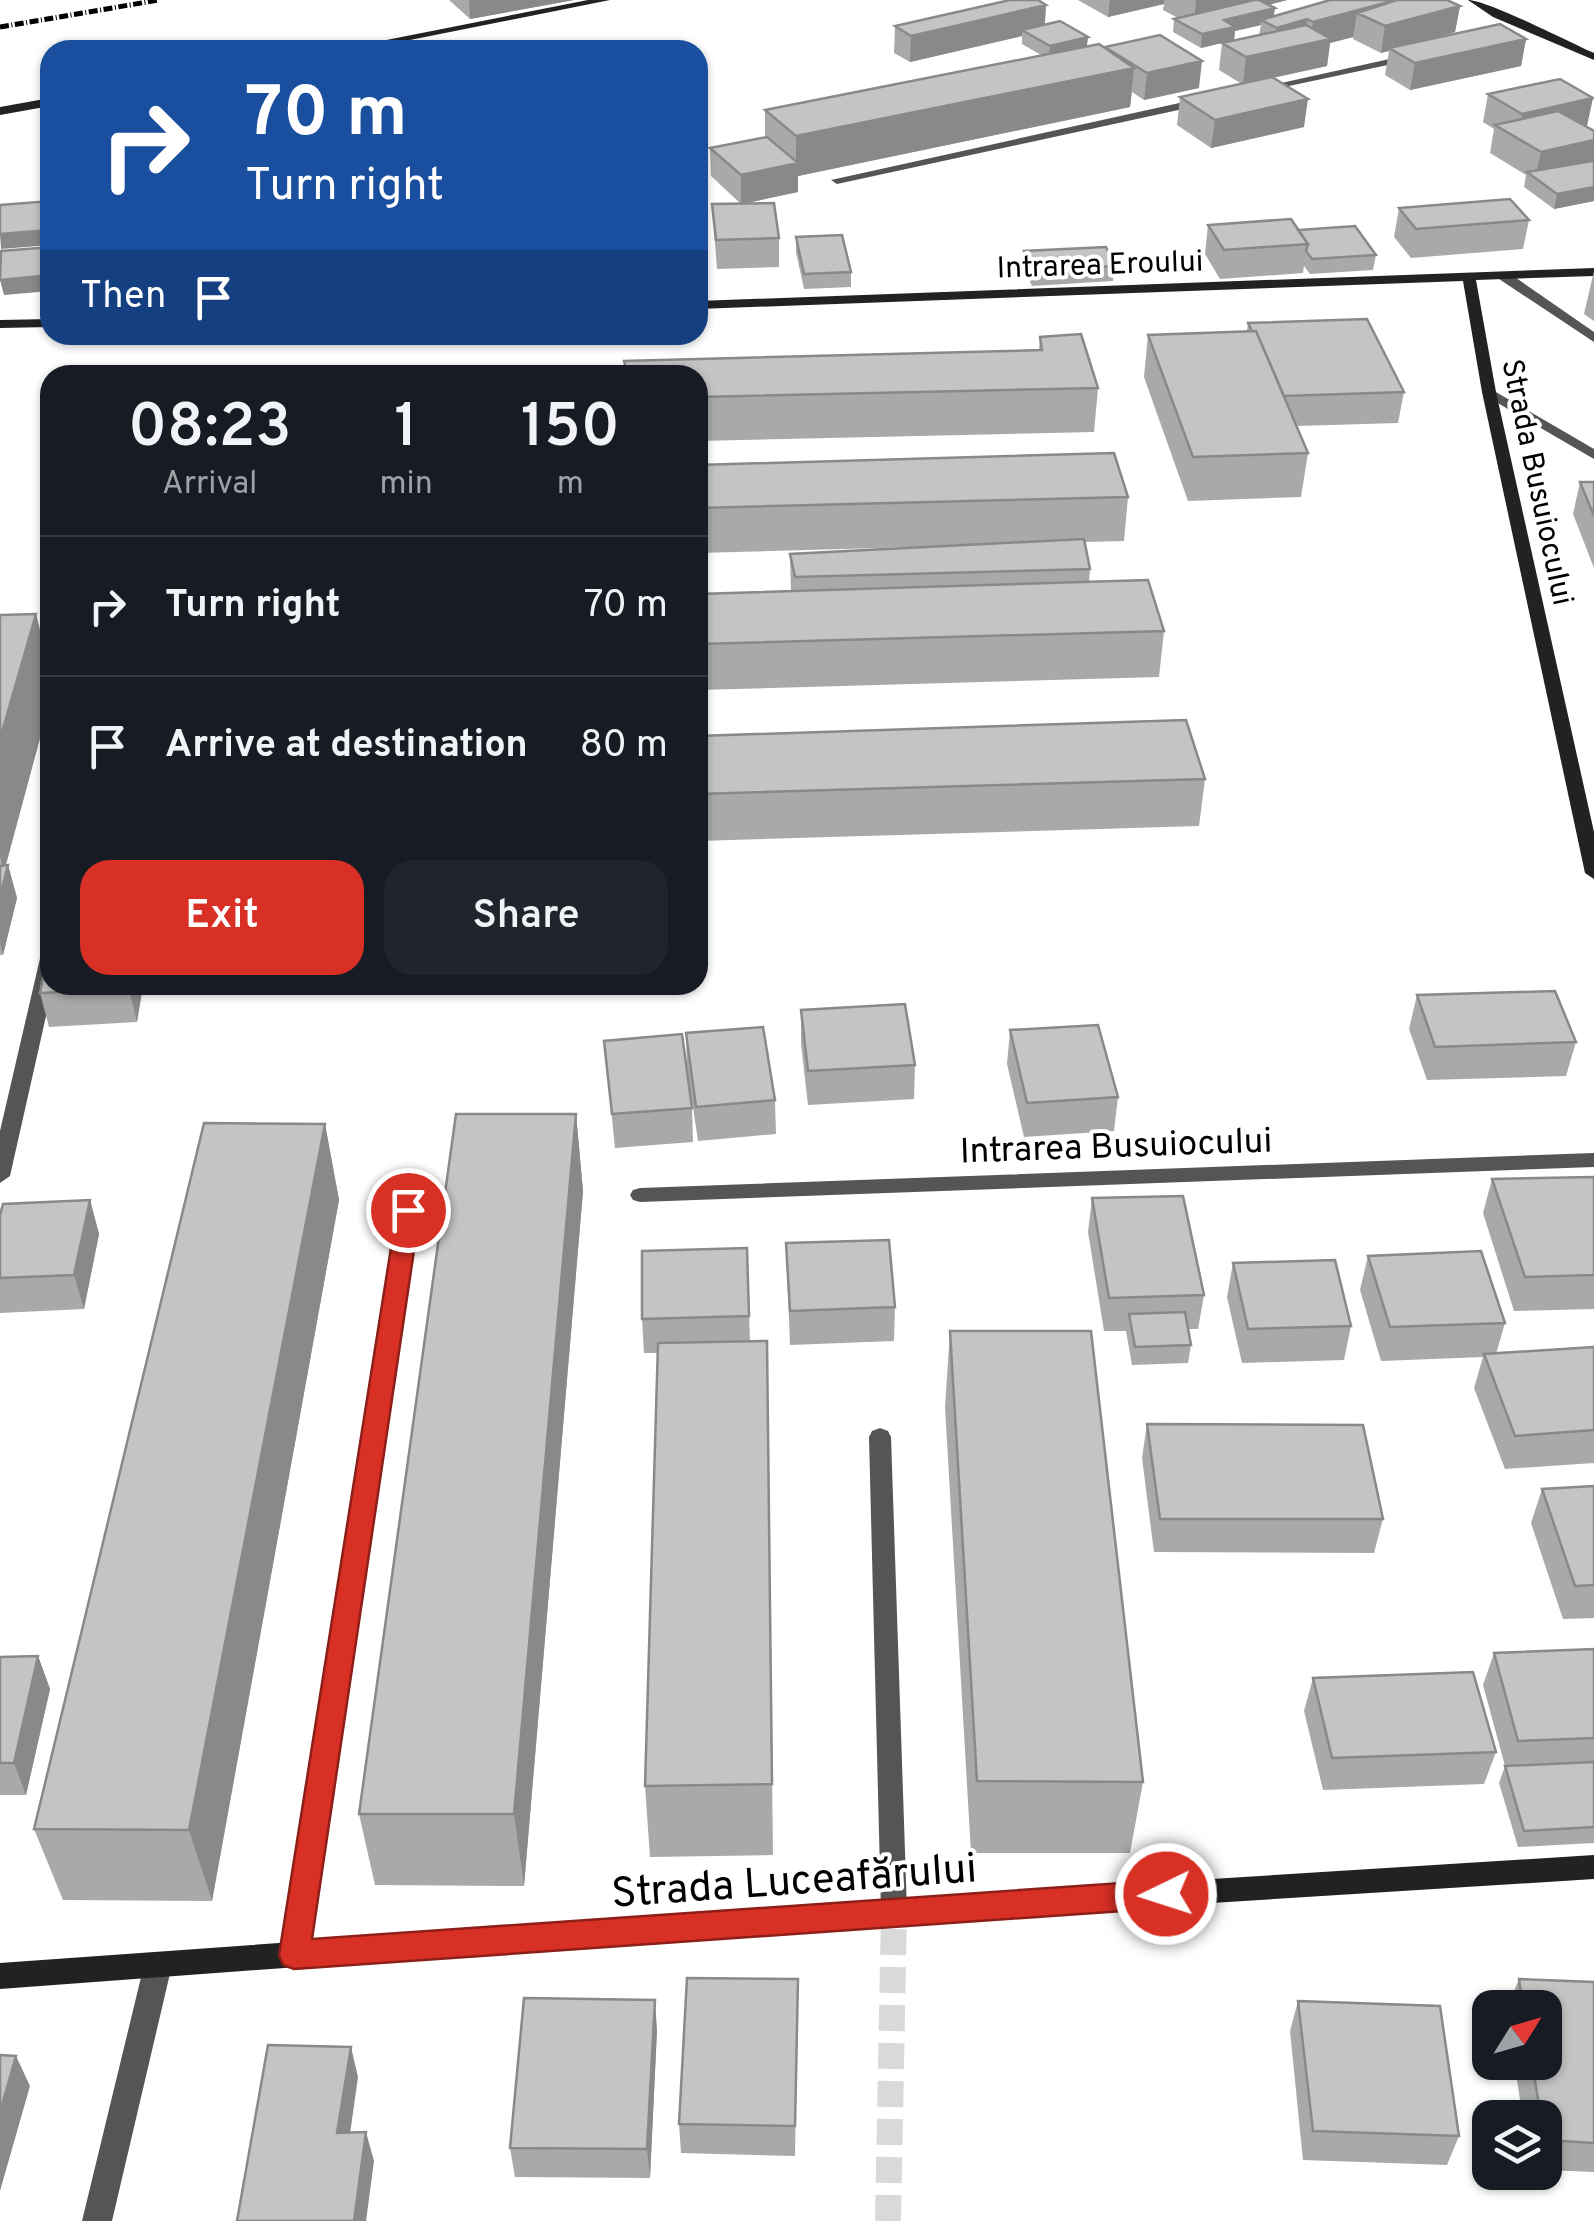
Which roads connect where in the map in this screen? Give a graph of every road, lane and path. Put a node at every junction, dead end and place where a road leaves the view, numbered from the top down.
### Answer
1 (605, 0) edge
2 (1473, 0) edge
3 (1532, 31) junction
4 (1513, 35) edge
5 (395, 40) edge
6 (1436, 52) edge
7 (1594, 58) edge
8 (1242, 93) edge
9 (1223, 97) edge
10 (40, 104) edge
11 (0, 110) edge
12 (837, 180) dead end
13 (1594, 272) edge
14 (1504, 276) junction
15 (1469, 278) junction
16 (708, 305) edge
17 (40, 323) edge
18 (0, 324) edge
19 (1594, 338) edge
20 (1489, 392) junction
21 (1594, 455) edge
22 (1594, 873) edge
23 (41, 995) edge
24 (1594, 1160) edge
25 (0, 1176) edge
26 (640, 1195) dead end
27 (408, 1210) dead end
28 (880, 1437) dead end
29 (1594, 1866) edge
30 (894, 1911) junction
31 (294, 1955) junction
32 (158, 1964) junction
33 (0, 1976) edge
34 (97, 2221) edge

1 - 5 street
2 - 3 street
3 - 4 street
3 - 7 street
6 - 8 street
9 - 12 street
10 - 11 street
13 - 14 street, Intrarea Eroului
14 - 15 street, Intrarea Eroului
14 - 19 street
15 - 16 street, Intrarea Eroului
15 - 20 street, Strada Busuiocului
17 - 18 street
20 - 21 street
20 - 22 street, Strada Busuiocului
23 - 25 street
24 - 26 street, Intrarea Busuiocului
27 - 31 street
28 - 30 street
29 - 30 street, Strada Luceafărului
30 - 31 street, Strada Luceafărului
31 - 32 street, Strada Luceafărului
32 - 33 street, Strada Luceafărului
32 - 34 street

